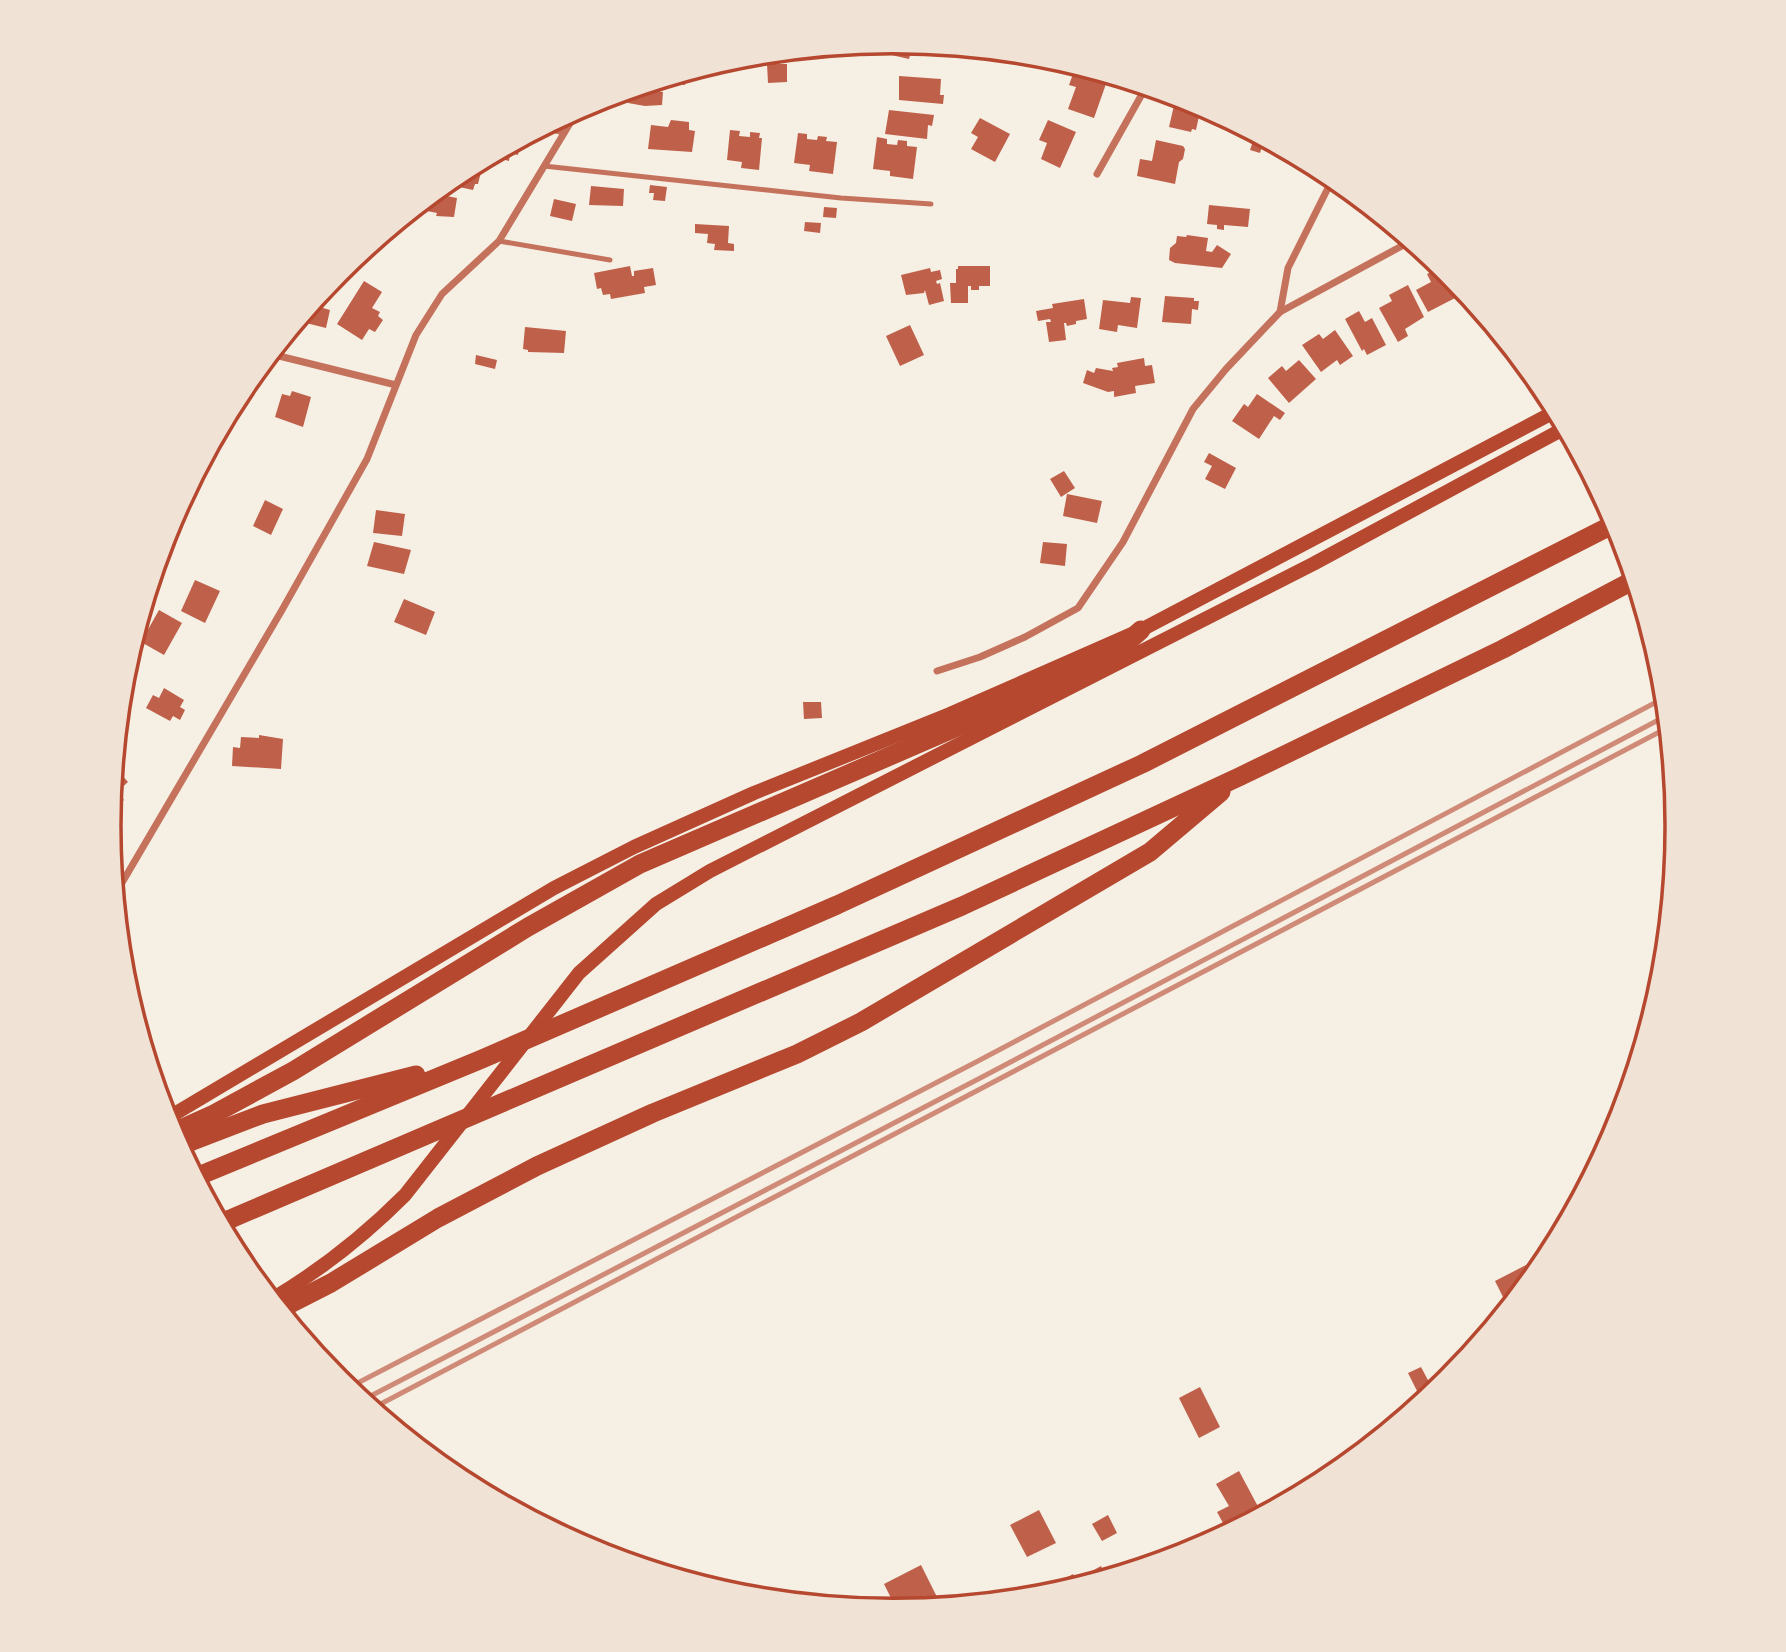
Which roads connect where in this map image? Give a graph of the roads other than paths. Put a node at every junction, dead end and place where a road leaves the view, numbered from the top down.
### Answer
1 (1142, 95) edge
2 (568, 127) edge
3 (558, 131) edge
4 (564, 133) junction
5 (544, 166) junction
6 (1097, 174) dead end
7 (1328, 188) edge
8 (931, 204) dead end
9 (499, 241) junction
10 (1402, 246) edge
11 (610, 260) dead end
12 (1280, 312) junction
13 (281, 356) edge
14 (396, 385) junction
15 (1546, 416) edge
16 (1557, 433) edge
17 (1605, 529) edge
18 (1626, 584) edge
19 (1141, 630) junction
20 (937, 671) dead end
21 (1241, 776) junction
22 (123, 880) edge
23 (482, 1059) junction
24 (177, 1113) edge
25 (183, 1128) edge
26 (190, 1142) edge
27 (204, 1174) edge
28 (229, 1219) edge
29 (280, 1294) edge
30 (288, 1305) edge

1 - 6 street
2 - 4 street
3 - 4 lane
4 - 5 street
5 - 8 lane
5 - 9 street
7 - 12 street
9 - 11 lane
9 - 14 street
10 - 12 street
12 - 20 street
13 - 14 street
14 - 22 street
15 - 19 main road
16 - 29 main road
17 - 23 highway
18 - 21 highway
19 - 24 main road
19 - 25 highway
21 - 28 highway
21 - 30 highway
23 - 26 highway
23 - 27 highway

